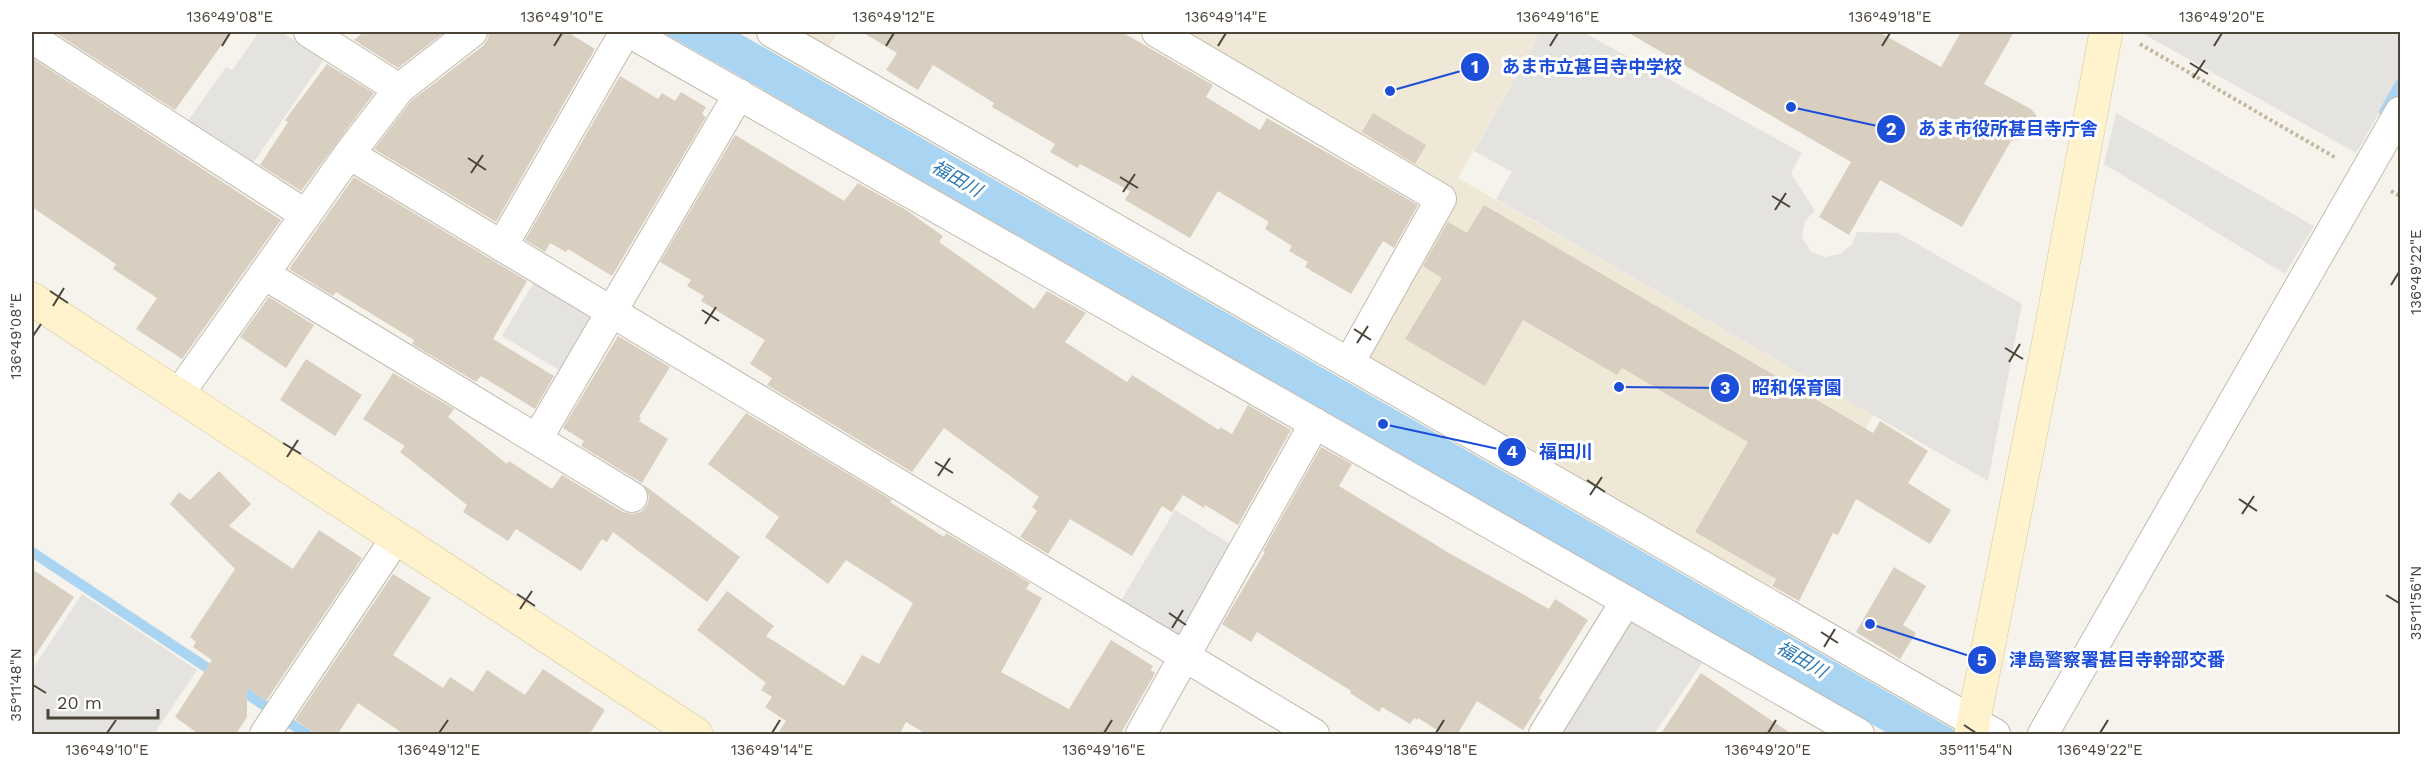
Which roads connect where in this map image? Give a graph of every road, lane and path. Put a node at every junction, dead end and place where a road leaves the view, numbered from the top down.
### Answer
1 (309, 32) edge
2 (472, 32) edge
3 (627, 32) edge
4 (772, 32) edge
5 (1157, 32) edge
6 (2106, 32) edge
7 (32, 38) edge
8 (2139, 44) dead end
9 (399, 89) junction
10 (739, 94) junction
11 (2400, 112) edge
12 (349, 154) junction
13 (2364, 175) junction
14 (2400, 196) edge
15 (306, 215) junction
16 (502, 246) junction
17 (264, 274) junction
18 (32, 299) edge
19 (613, 312) junction
20 (1349, 363) junction
21 (178, 395) junction
22 (1315, 423) junction
23 (537, 439) junction
24 (632, 497) dead end
25 (396, 537) junction
26 (1626, 601) junction
27 (1185, 656) junction
28 (1980, 730) edge
29 (265, 735) edge
30 (696, 735) edge
31 (1141, 735) edge
32 (1314, 735) edge
33 (1544, 735) edge
34 (1859, 735) edge
35 (2043, 735) edge

1 - 9 street
2 - 9 street
3 - 10 street
3 - 16 street
4 - 20 street
5 - 20 street
6 - 28 street
7 - 15 street
8 - 13 path
9 - 12 street
10 - 19 street
10 - 22 street
11 - 13 street
12 - 15 street
12 - 16 street
13 - 14 path
13 - 35 street
15 - 17 street
16 - 19 street
17 - 21 street
17 - 23 street
18 - 21 street
19 - 23 street
19 - 27 street
20 - 28 street
21 - 25 street
22 - 26 street
22 - 27 street
23 - 24 street
25 - 29 street
25 - 30 street
26 - 33 street
26 - 34 street
27 - 31 street
27 - 32 street

